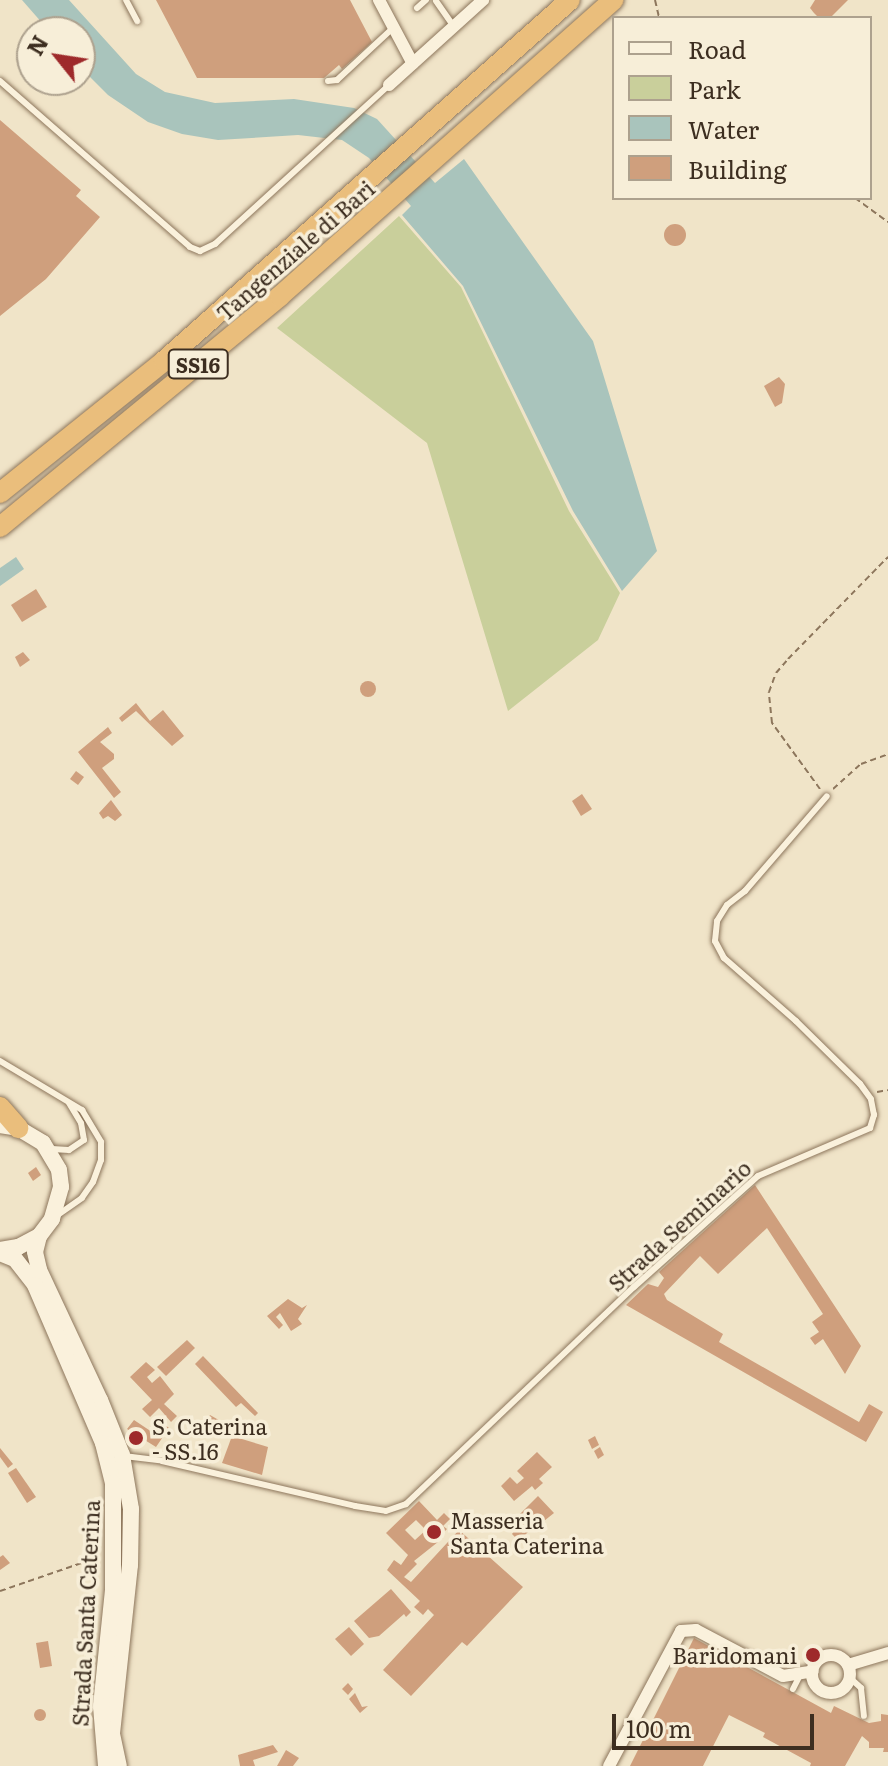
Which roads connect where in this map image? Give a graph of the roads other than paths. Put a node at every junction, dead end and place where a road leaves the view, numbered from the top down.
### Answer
1 (126, 0) edge
2 (379, 0) edge
3 (426, 0) edge
4 (483, 0) edge
5 (570, 0) edge
6 (613, 0) edge
7 (436, 1) edge
8 (417, 8) dead end
9 (137, 21) dead end
10 (394, 27) junction
11 (454, 27) junction
12 (413, 64) junction
13 (0, 81) edge
14 (328, 81) dead end
15 (389, 85) joint
16 (0, 493) edge
17 (0, 527) edge
18 (827, 796) road end
19 (0, 1061) edge
20 (67, 1100) junction
21 (0, 1107) edge
22 (9, 1126) edge
23 (46, 1147) junction
24 (52, 1219) junction
25 (39, 1236) junction
26 (0, 1251) edge
27 (122, 1455) junction
28 (888, 1653) edge
29 (849, 1672) junction
30 (806, 1673) junction
31 (793, 1689) dead end
32 (864, 1716) dead end
33 (106, 1766) edge
34 (119, 1766) edge
35 (609, 1766) edge

1 - 9 lane
2 - 10 street
3 - 8 lane
4 - 11 street
5 - 16 highway, Tangenziale di Bari / SS16
6 - 17 highway, Tangenziale di Bari / SS16
7 - 11 lane
10 - 12 street
10 - 14 lane
11 - 12 street
12 - 15 street
13 - 15 lane
18 - 27 lane, Strada Seminario
19 - 20 lane
20 - 23 lane
20 - 24 lane
21 - 22 highway
22 - 23 street
23 - 24 street
24 - 25 street
25 - 26 street, Strada Santa Caterina
25 - 27 street, Strada Santa Caterina
26 - 33 street, Strada Santa Caterina
27 - 34 street, Strada Santa Caterina
28 - 29 street
29 - 30 street
29 - 30 street
29 - 32 lane
30 - 31 lane
30 - 35 street

